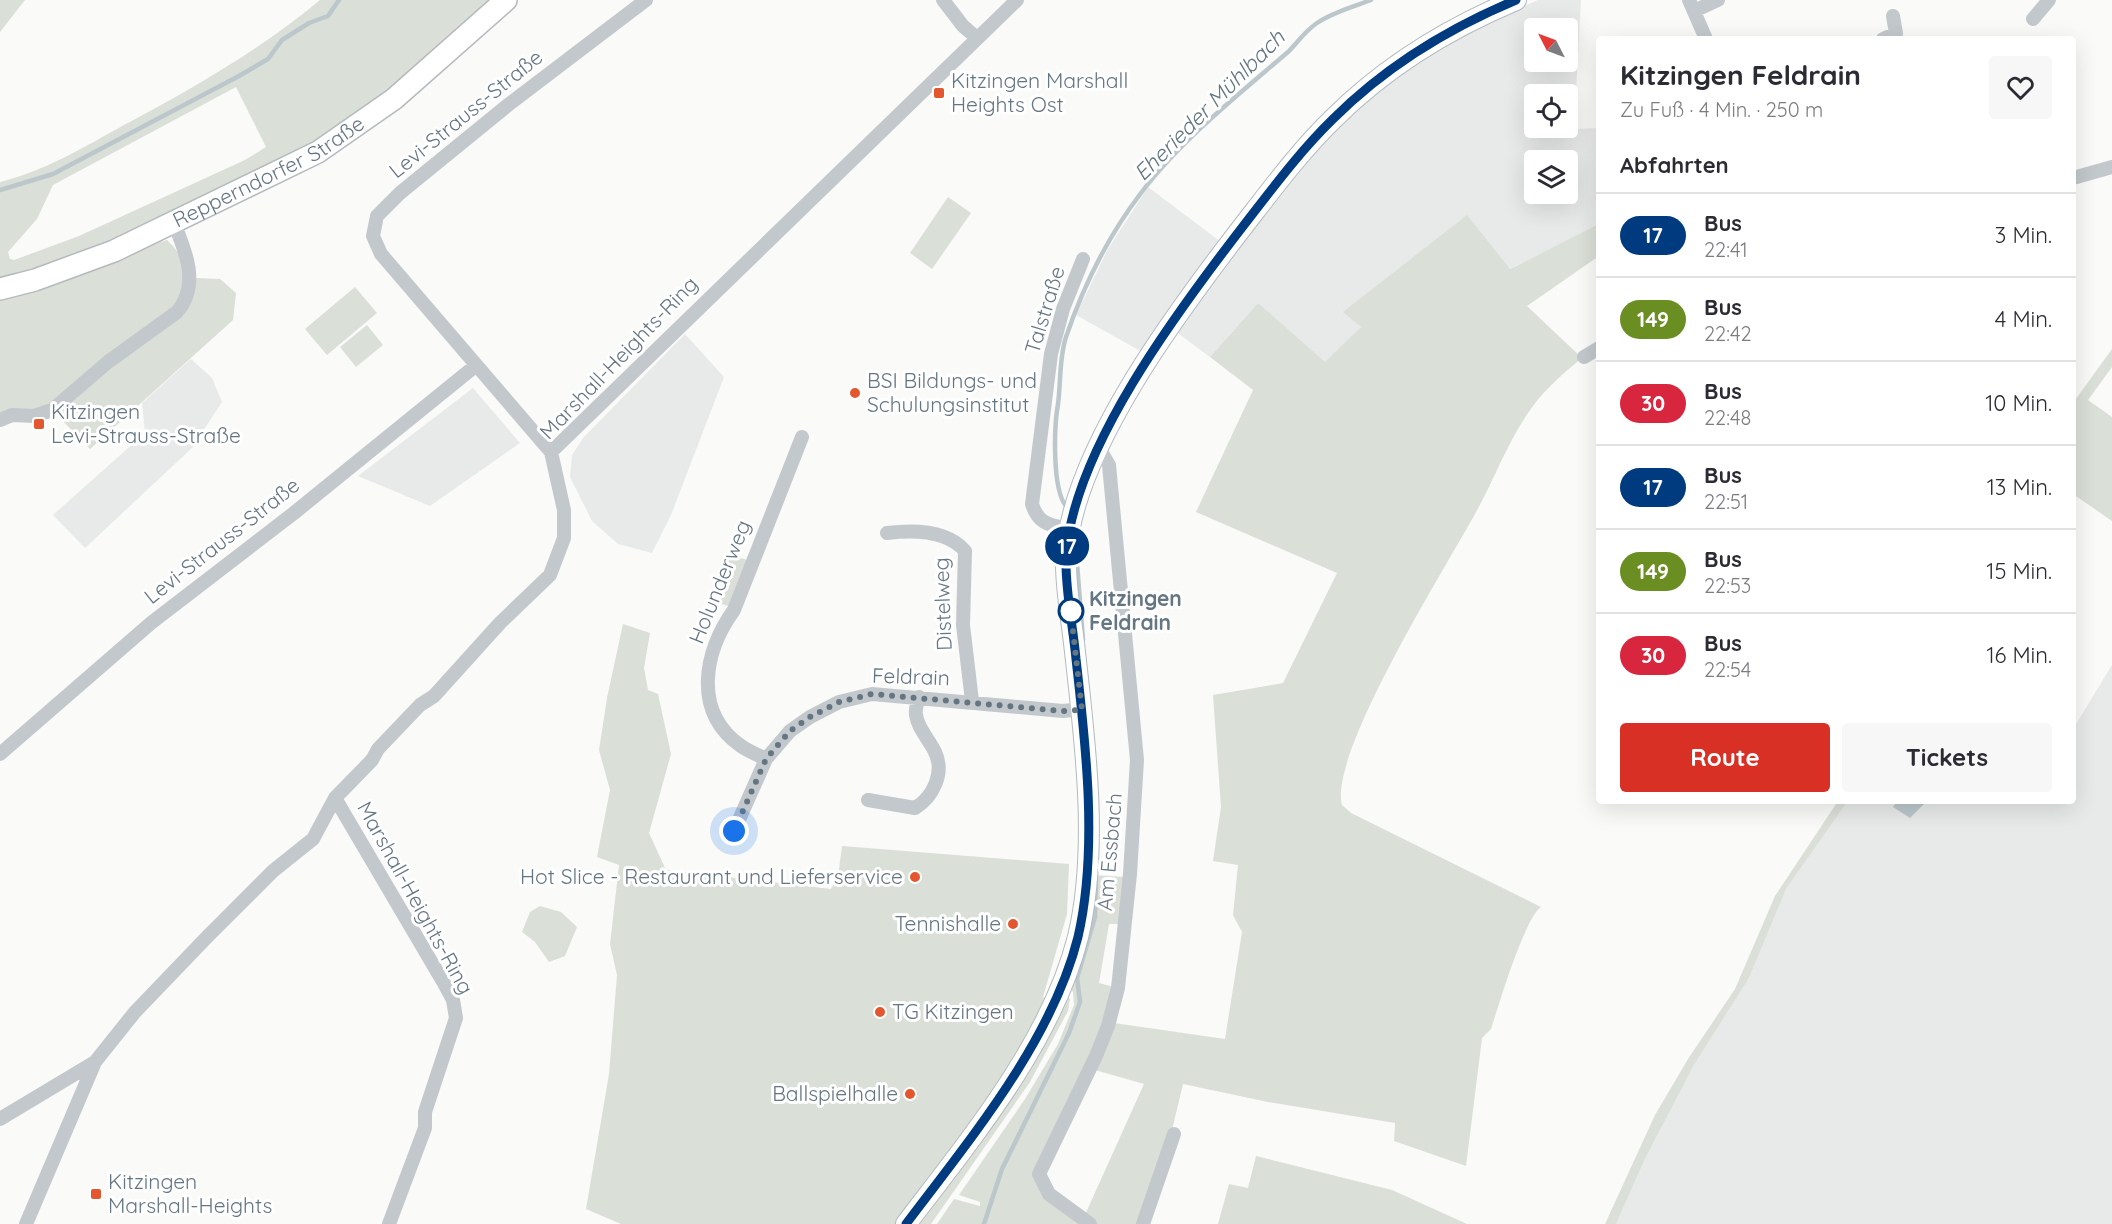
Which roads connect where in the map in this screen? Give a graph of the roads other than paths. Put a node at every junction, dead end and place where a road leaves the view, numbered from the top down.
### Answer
1 (506, 0) edge
2 (646, 0) edge
3 (943, 0) edge
4 (1017, 0) edge
5 (1516, 0) edge
6 (1718, 0) edge
7 (2049, 0) edge
8 (1691, 5) edge
9 (1893, 16) dead end
10 (2033, 19) dead end
11 (1705, 36) edge
12 (1890, 36) edge
13 (977, 38) junction
14 (2112, 167) edge
15 (2076, 177) edge
16 (174, 223) junction
17 (1083, 259) dead end
18 (0, 289) edge
19 (1596, 350) edge
20 (1584, 357) dead end
21 (474, 367) junction
22 (0, 420) edge
23 (802, 437) dead end
24 (1099, 448) junction
25 (551, 452) junction
26 (1068, 529) junction
27 (887, 533) dead end
28 (919, 697) junction
29 (972, 701) junction
30 (1082, 710) junction
31 (0, 754) edge
32 (766, 759) junction
33 (335, 798) junction
34 (868, 800) dead end
35 (734, 831) dead end
36 (95, 1062) junction
37 (0, 1119) edge
38 (1174, 1134) dead end
39 (26, 1224) edge
40 (389, 1224) edge
41 (906, 1224) edge
42 (1090, 1224) edge
43 (1143, 1224) edge

1 - 16 main road, Repperndorfer Straße
2 - 21 street, Levi-Strauss-Straße
3 - 13 street
4 - 13 street, Marshall-Heights-Ring
5 - 24 main road
6 - 8 street
7 - 10 street
8 - 11 street
9 - 12 street
13 - 25 street, Marshall-Heights-Ring
14 - 15 street
16 - 18 main road, Repperndorfer Straße
16 - 22 street
17 - 26 street, Talstraße
19 - 20 street
21 - 25 street, Levi-Strauss-Straße
21 - 31 street, Levi-Strauss-Straße
23 - 32 street, Holunderweg
24 - 26 main road
24 - 42 street, Am Essbach
25 - 33 street, Marshall-Heights-Ring
26 - 30 main road
27 - 29 street, Distelweg
28 - 29 street, Feldrain
28 - 32 street, Feldrain
28 - 34 street
29 - 30 street, Feldrain
30 - 41 main road
32 - 35 street, Feldrain
33 - 36 street, Marshall-Heights-Ring
33 - 40 street, Marshall-Heights-Ring
36 - 37 street, Marshall-Heights-Ring
36 - 39 street, Marshall-Heights-Ring
38 - 43 street

